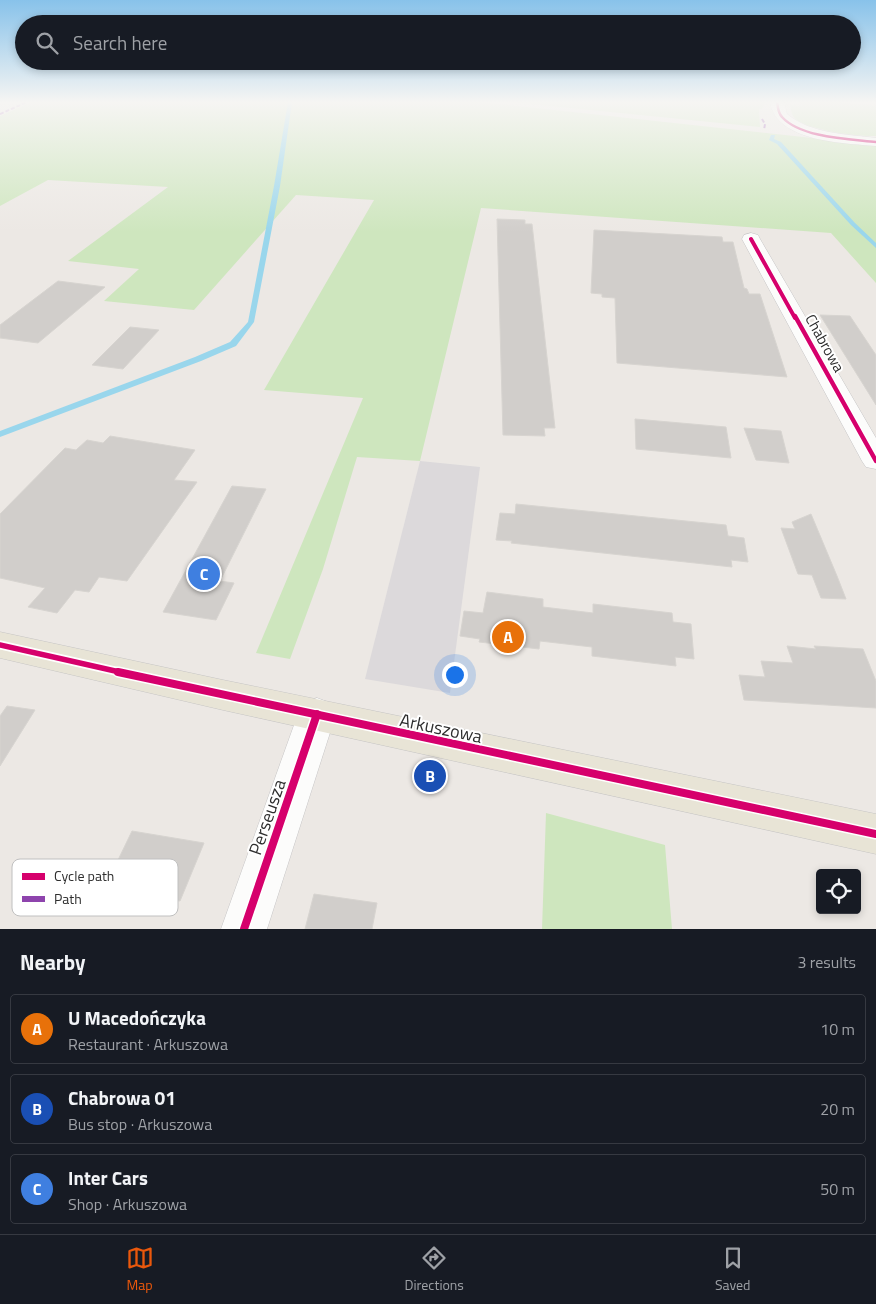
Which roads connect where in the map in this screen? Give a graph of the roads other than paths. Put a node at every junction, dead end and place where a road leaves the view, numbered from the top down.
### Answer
1 (751, 239) dead end
2 (876, 461) edge
3 (0, 645) edge
4 (317, 714) junction
5 (876, 834) edge
6 (244, 929) edge

1 - 2 street, Chabrowa
3 - 4 main road, Arkuszowa
4 - 5 main road, Arkuszowa
4 - 6 street, Perseusza

